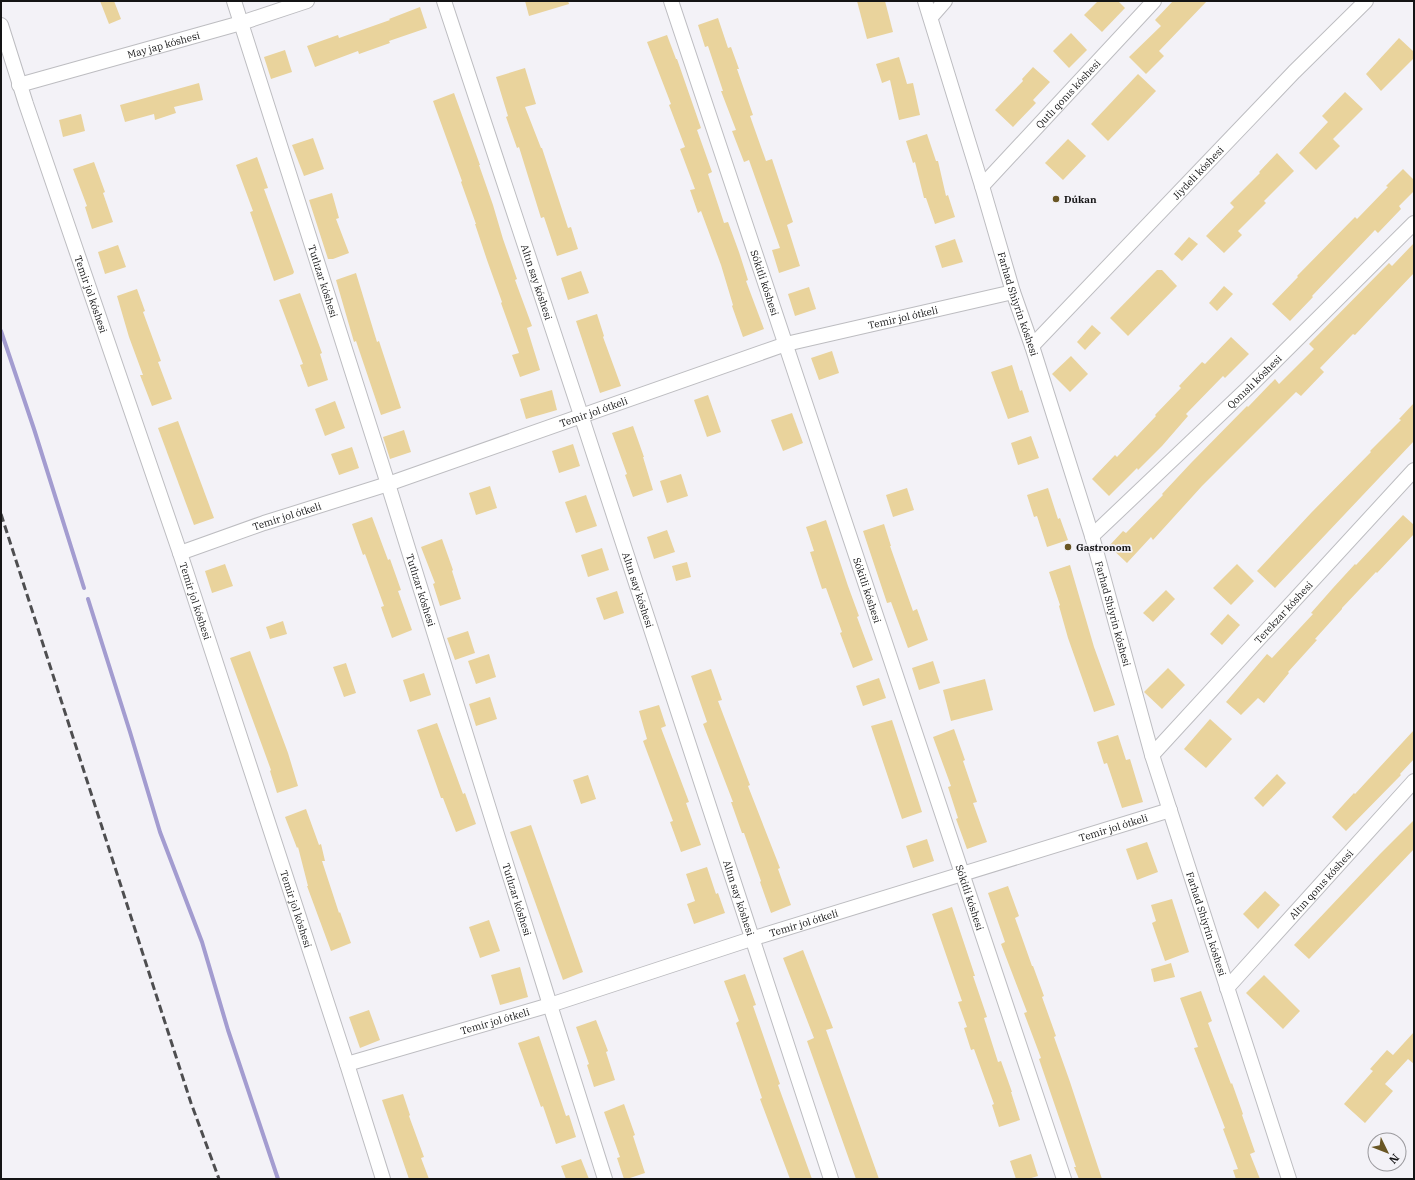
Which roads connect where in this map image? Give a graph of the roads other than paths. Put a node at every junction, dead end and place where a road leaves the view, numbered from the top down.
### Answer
1 (234, 1) edge
2 (307, 1) edge
3 (444, 1) edge
4 (671, 1) edge
5 (925, 1) edge
6 (945, 1) edge
7 (1154, 1) edge
8 (1366, 1) edge
9 (931, 17) junction
10 (241, 23) junction
11 (1, 25) edge
12 (19, 85) junction
13 (982, 186) junction
14 (1414, 223) edge
15 (1013, 292) junction
16 (786, 344) junction
17 (1032, 346) junction
18 (581, 415) junction
19 (1414, 470) edge
20 (388, 484) junction
21 (1092, 536) junction
22 (180, 553) junction
23 (1152, 755) junction
24 (1414, 781) edge
25 (1170, 810) junction
26 (962, 874) junction
27 (752, 939) junction
28 (1227, 988) junction
29 (550, 1005) junction
30 (347, 1064) junction
31 (383, 1179) edge
32 (605, 1179) edge
33 (831, 1179) edge
34 (1064, 1179) edge
35 (1289, 1179) edge

1 - 10 street, Tutlızar kóshesi
2 - 10 street, May jap kóshesi
3 - 18 street, Altın say kóshesi
4 - 16 street, Sókitli kóshesi
5 - 9 street, Farhad Shiyrin kóshesi
6 - 9 street
7 - 13 street, Qutlı qonıs kóshesi
8 - 17 street, Jiydeli kóshesi
9 - 13 street, Farhad Shiyrin kóshesi
10 - 12 street, May jap kóshesi
10 - 20 street, Tutlızar kóshesi
11 - 12 street, Temir jol kóshesi
12 - 22 street, Temir jol kóshesi
13 - 15 street, Farhad Shiyrin kóshesi
14 - 21 street, Qonıslı kóshesi
15 - 16 street, Temir jol ótkeli
15 - 17 street, Farhad Shiyrin kóshesi
16 - 18 street, Temir jol ótkeli
16 - 26 street, Sókitli kóshesi
17 - 21 street, Farhad Shiyrin kóshesi
18 - 20 street, Temir jol ótkeli
18 - 27 street, Altın say kóshesi
19 - 23 street, Terekzar kóshesi
20 - 22 street, Temir jol ótkeli
20 - 29 street, Tutlızar kóshesi
21 - 23 street, Farhad Shiyrin kóshesi
22 - 30 street, Temir jol kóshesi
23 - 25 street, Farhad Shiyrin kóshesi
24 - 28 street, Altın qonıs kóshesi
25 - 26 street, Temir jol ótkeli
25 - 28 street, Farhad Shiyrin kóshesi
26 - 27 street, Temir jol ótkeli
26 - 34 street, Sókitli kóshesi
27 - 29 street, Temir jol ótkeli
27 - 33 street, Altın say kóshesi
28 - 35 street, Farhad Shiyrin kóshesi
29 - 30 street, Temir jol ótkeli
29 - 32 street, Tutlızar kóshesi
30 - 31 street, Temir jol kóshesi

